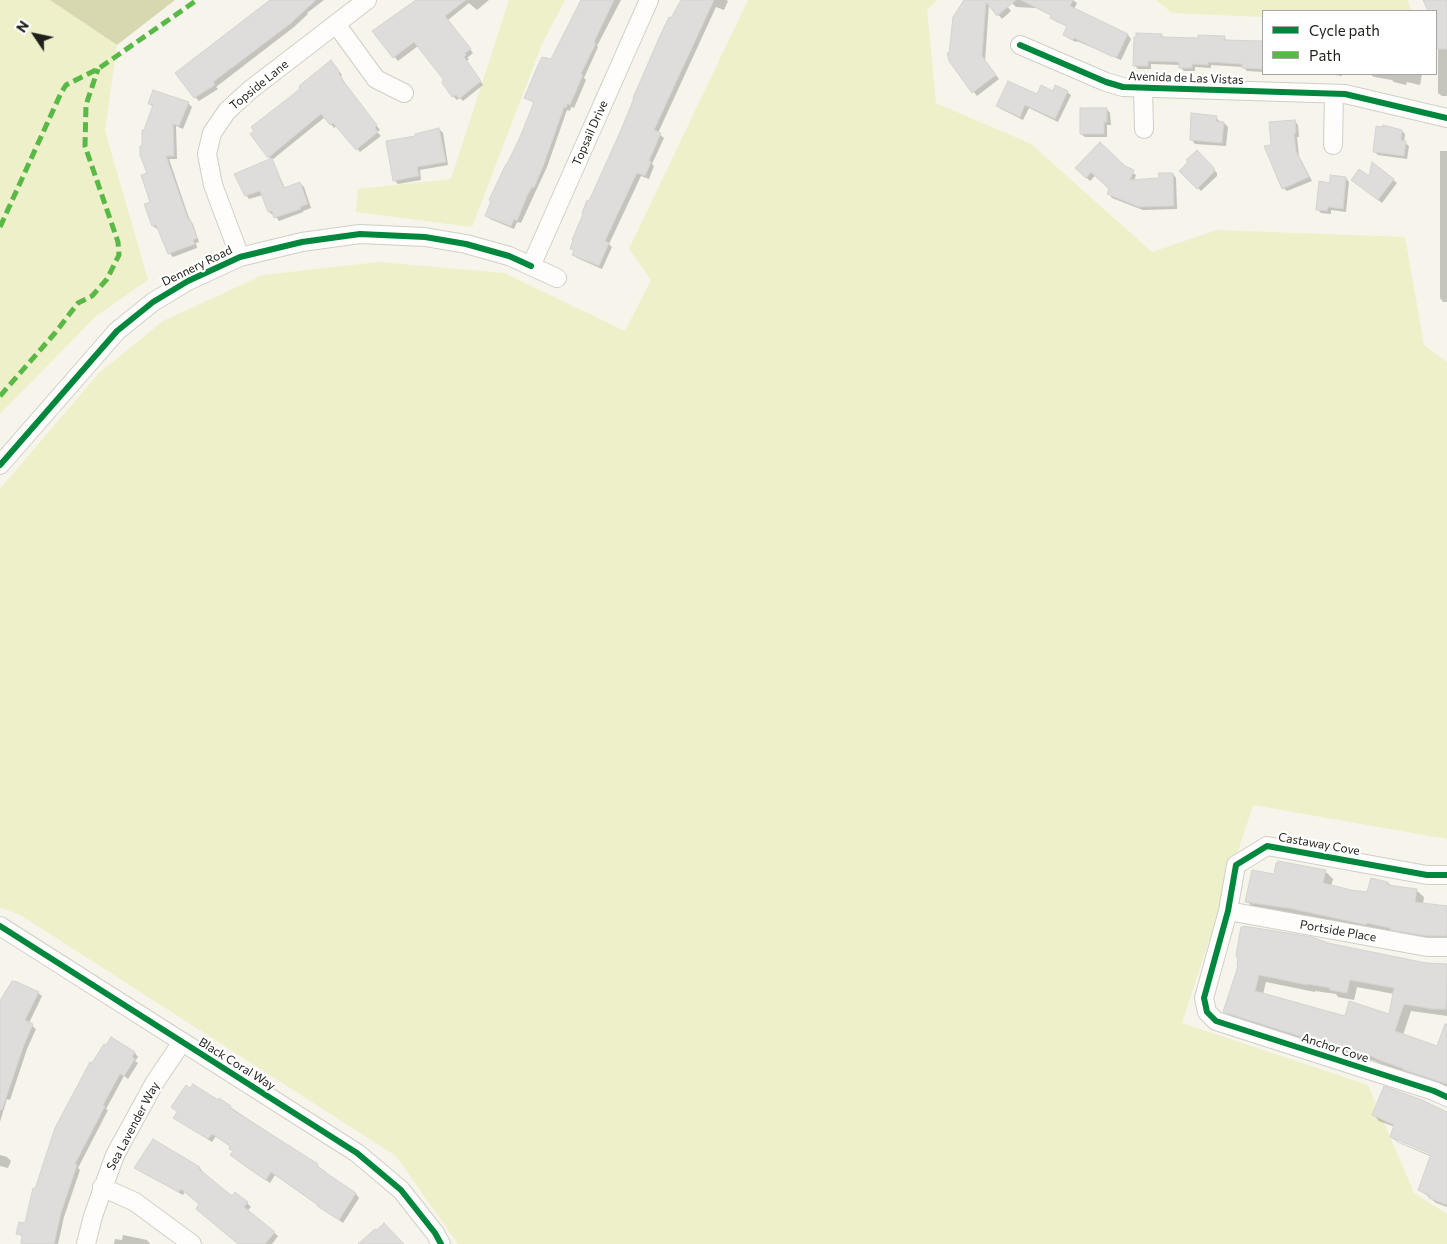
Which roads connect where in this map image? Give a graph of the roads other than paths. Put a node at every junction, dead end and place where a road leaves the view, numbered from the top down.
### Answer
1 (367, 0) edge
2 (649, 0) edge
3 (336, 24) junction
4 (1020, 45) dead end
5 (1143, 88) junction
6 (404, 93) dead end
7 (1334, 94) junction
8 (1447, 118) edge
9 (1144, 129) dead end
10 (1333, 144) dead end
11 (240, 257) junction
12 (531, 266) junction
13 (557, 278) dead end
14 (0, 465) edge
15 (1447, 875) edge
16 (1228, 912) junction
17 (2, 930) edge
18 (1447, 947) edge
19 (1216, 1021) joint
20 (182, 1042) junction
21 (1447, 1097) edge
22 (102, 1187) junction
23 (86, 1244) edge
24 (192, 1244) edge
25 (441, 1244) edge

1 - 3 street, Topside Lane
2 - 12 street, Topsail Drive
3 - 6 street
3 - 11 street, Topside Lane
4 - 5 street, Avenida de Las Vistas
5 - 7 street, Avenida de Las Vistas
5 - 9 street
7 - 8 street, Avenida de Las Vistas
7 - 10 street
11 - 12 street, Dennery Road
11 - 14 street, Dennery Road
12 - 13 street, Dennery Road
15 - 16 street, Castaway Cove
16 - 18 street, Portside Place
16 - 19 street, Castaway Cove
17 - 20 street, Black Coral Way
19 - 21 street, Anchor Cove
20 - 22 street, Sea Lavender Way
20 - 25 street, Black Coral Way
22 - 23 street, Sea Lavender Way
22 - 24 street

